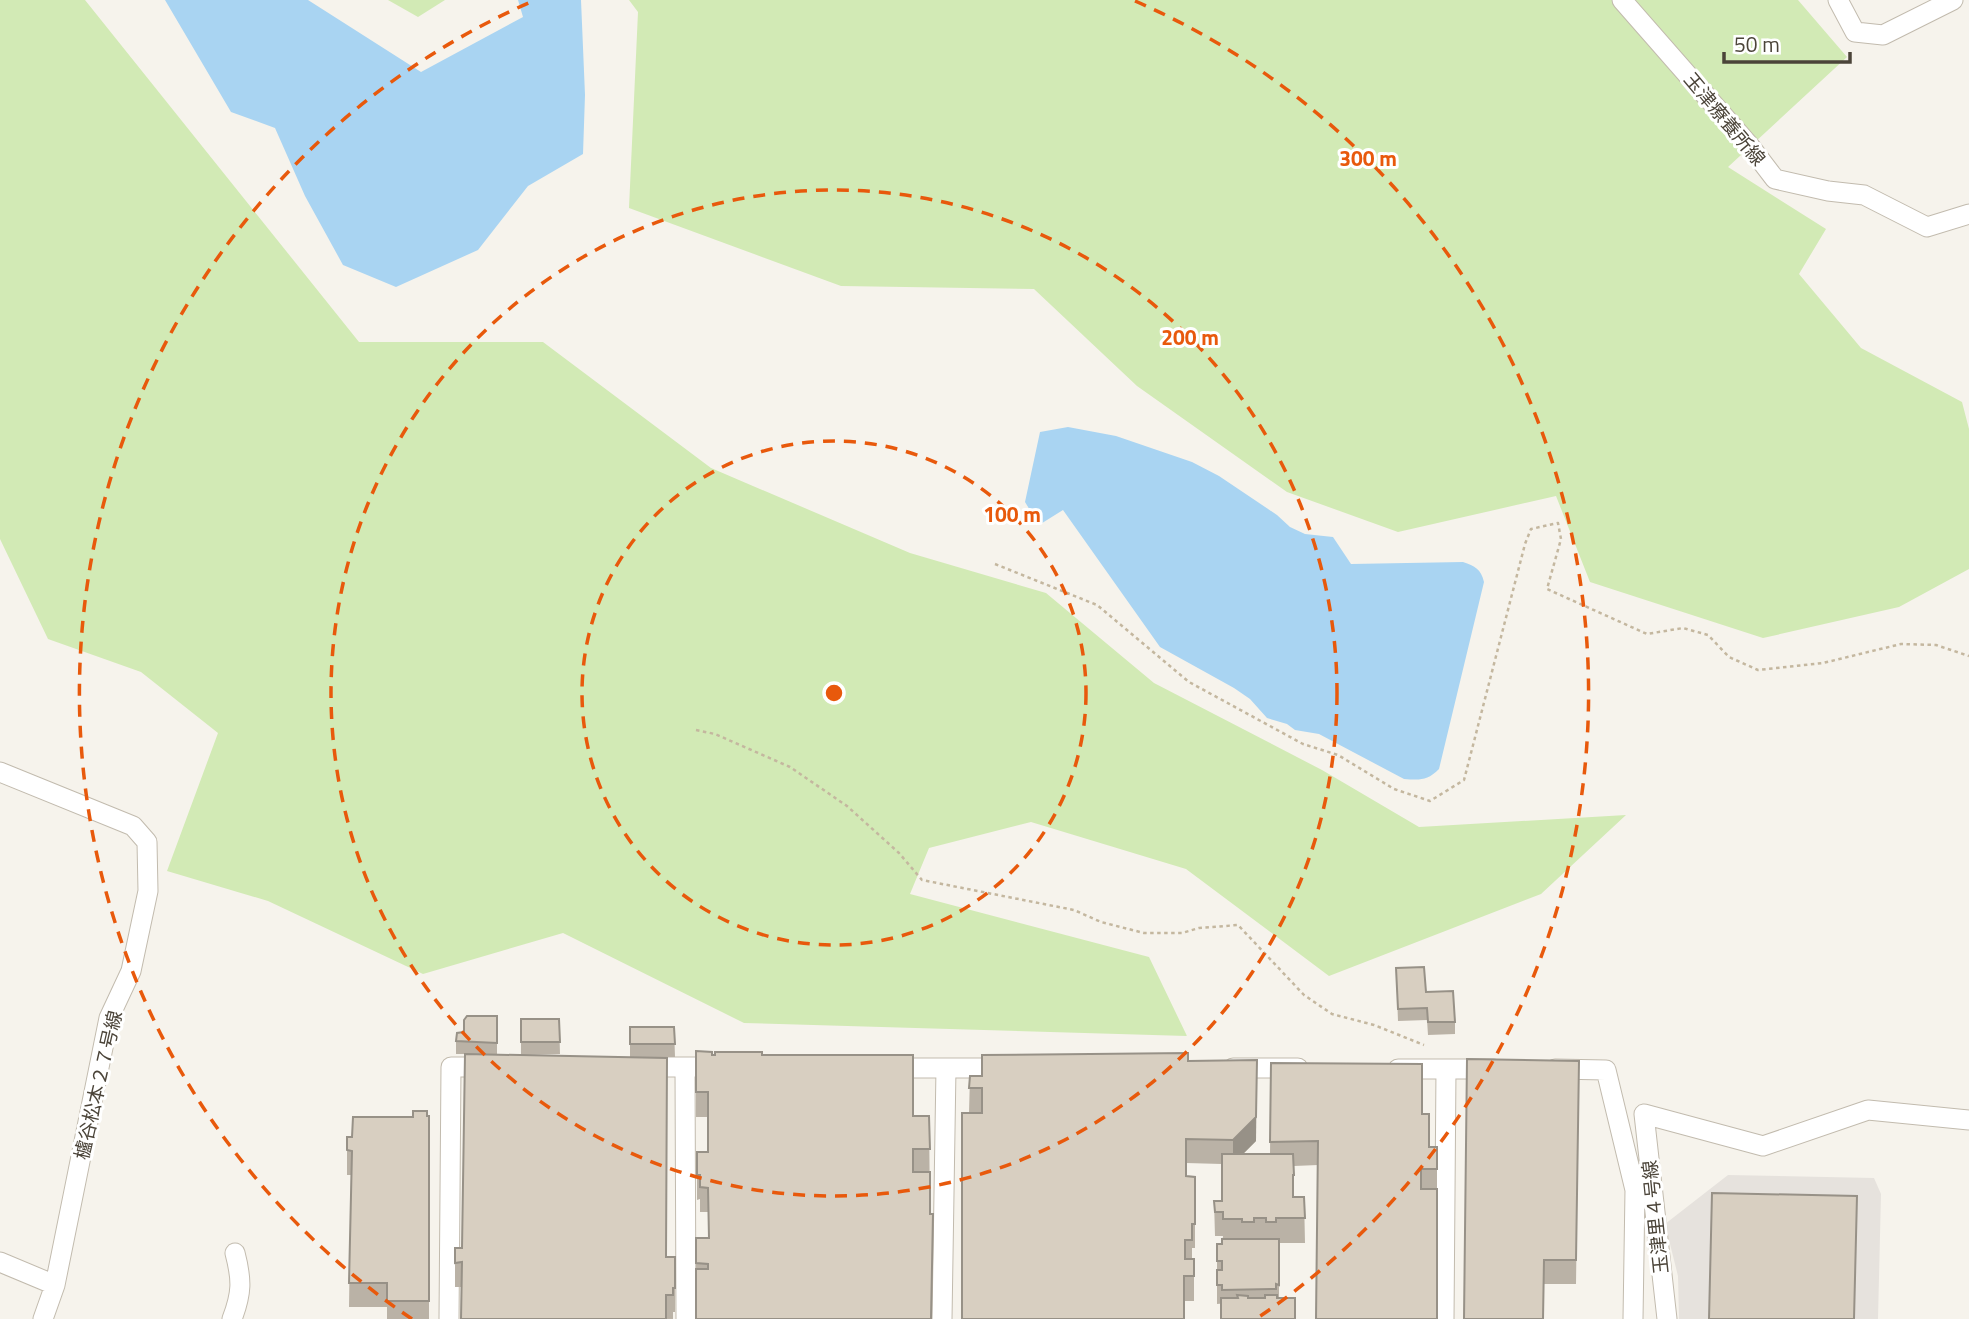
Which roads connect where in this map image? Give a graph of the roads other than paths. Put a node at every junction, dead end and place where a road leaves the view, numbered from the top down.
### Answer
1 (1622, 0) edge
2 (1838, 0) edge
3 (1953, 0) edge
4 (1969, 214) edge
5 (0, 772) edge
6 (506, 1067) edge
7 (630, 1067) edge
8 (685, 1067) junction
9 (740, 1067) edge
10 (864, 1068) edge
11 (946, 1068) junction
12 (1029, 1068) edge
13 (1210, 1068) edge
14 (1321, 1068) edge
15 (1377, 1069) edge
16 (1446, 1069) junction
17 (1513, 1069) edge
18 (1539, 1069) edge
19 (1969, 1120) edge
20 (235, 1253) dead end
21 (0, 1262) edge
22 (55, 1285) junction
23 (43, 1319) edge
24 (232, 1319) edge
25 (449, 1319) edge
26 (686, 1319) edge
27 (942, 1319) edge
28 (1444, 1319) edge
29 (1633, 1319) edge
30 (1667, 1319) edge

1 - 4 street, 玉津療養所線
2 - 3 street
5 - 22 street, 櫨谷松本２７号線
6 - 25 street
7 - 8 street
8 - 9 street
8 - 26 street
10 - 11 street
11 - 12 street
11 - 27 street
13 - 14 street
15 - 16 street
16 - 17 street
16 - 28 street
18 - 29 street
19 - 30 street, 玉津里４号線
20 - 24 street
21 - 22 street
22 - 23 street, 櫨谷松本２７号線

